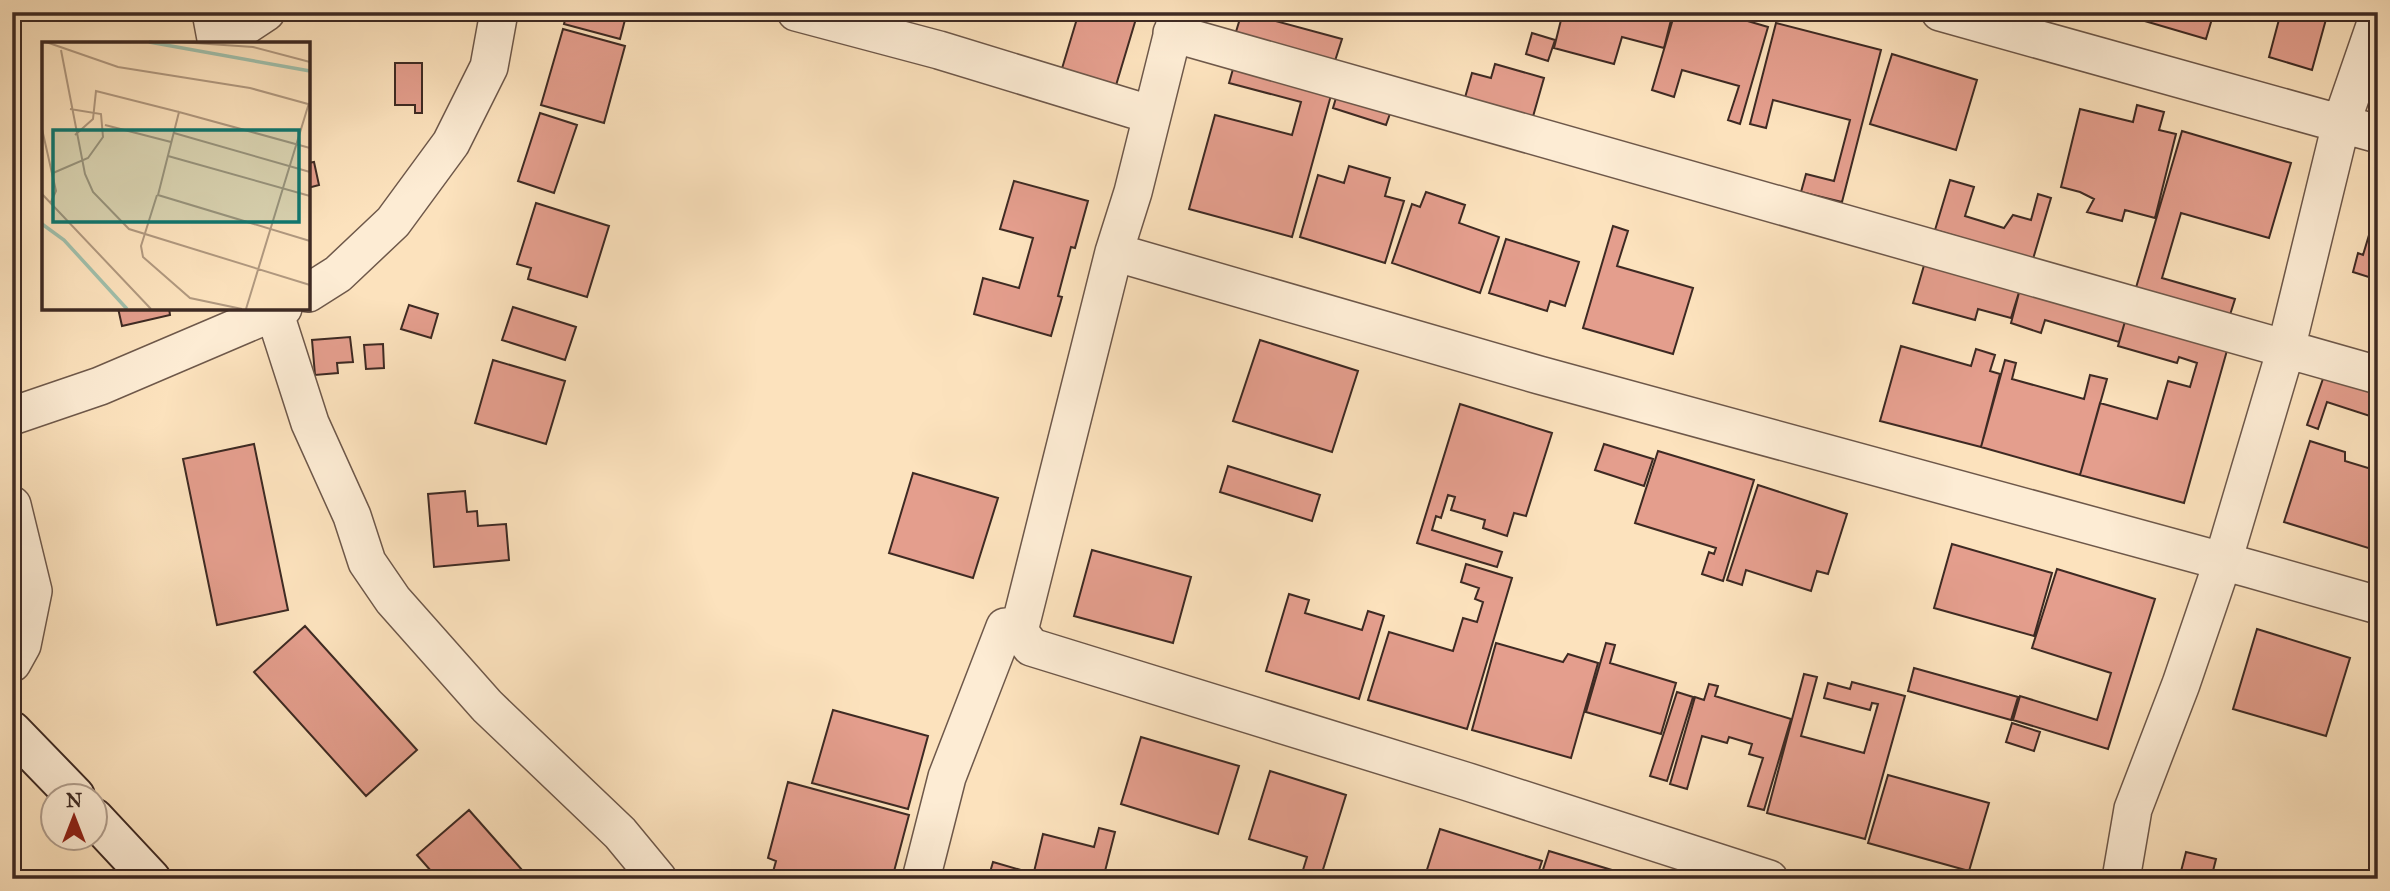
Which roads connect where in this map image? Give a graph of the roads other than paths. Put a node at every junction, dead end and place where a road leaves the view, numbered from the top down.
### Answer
1 (211, 12) edge
2 (266, 12) edge
3 (499, 12) edge
4 (796, 12) edge
5 (1940, 12) edge
6 (2378, 17) edge
7 (1175, 22) edge
8 (217, 42) edge
9 (220, 42) edge
10 (1152, 115) junction
11 (2341, 124) junction
12 (2378, 134) edge
13 (1114, 252) junction
14 (310, 292) edge
15 (277, 310) edge
16 (2286, 349) junction
17 (2378, 375) edge
18 (12, 416) edge
19 (12, 505) edge
20 (2223, 561) junction
21 (2378, 606) edge
22 (1019, 631) junction
23 (12, 663) edge
24 (12, 731) edge
25 (61, 782) edge
26 (108, 833) edge
27 (151, 879) edge
28 (658, 879) edge
29 (921, 879) edge
30 (1769, 879) edge
31 (2121, 879) edge

1 - 8 street
2 - 9 street
3 - 14 street
4 - 10 street
5 - 11 street
6 - 11 street
7 - 10 street
7 - 16 street
10 - 13 street
11 - 12 street
11 - 16 street
13 - 20 street
13 - 22 street
15 - 18 street
15 - 28 street
16 - 17 street
16 - 20 street
19 - 23 street
20 - 21 street
20 - 31 street
22 - 29 street
22 - 30 street
24 - 25 main road
26 - 27 main road

